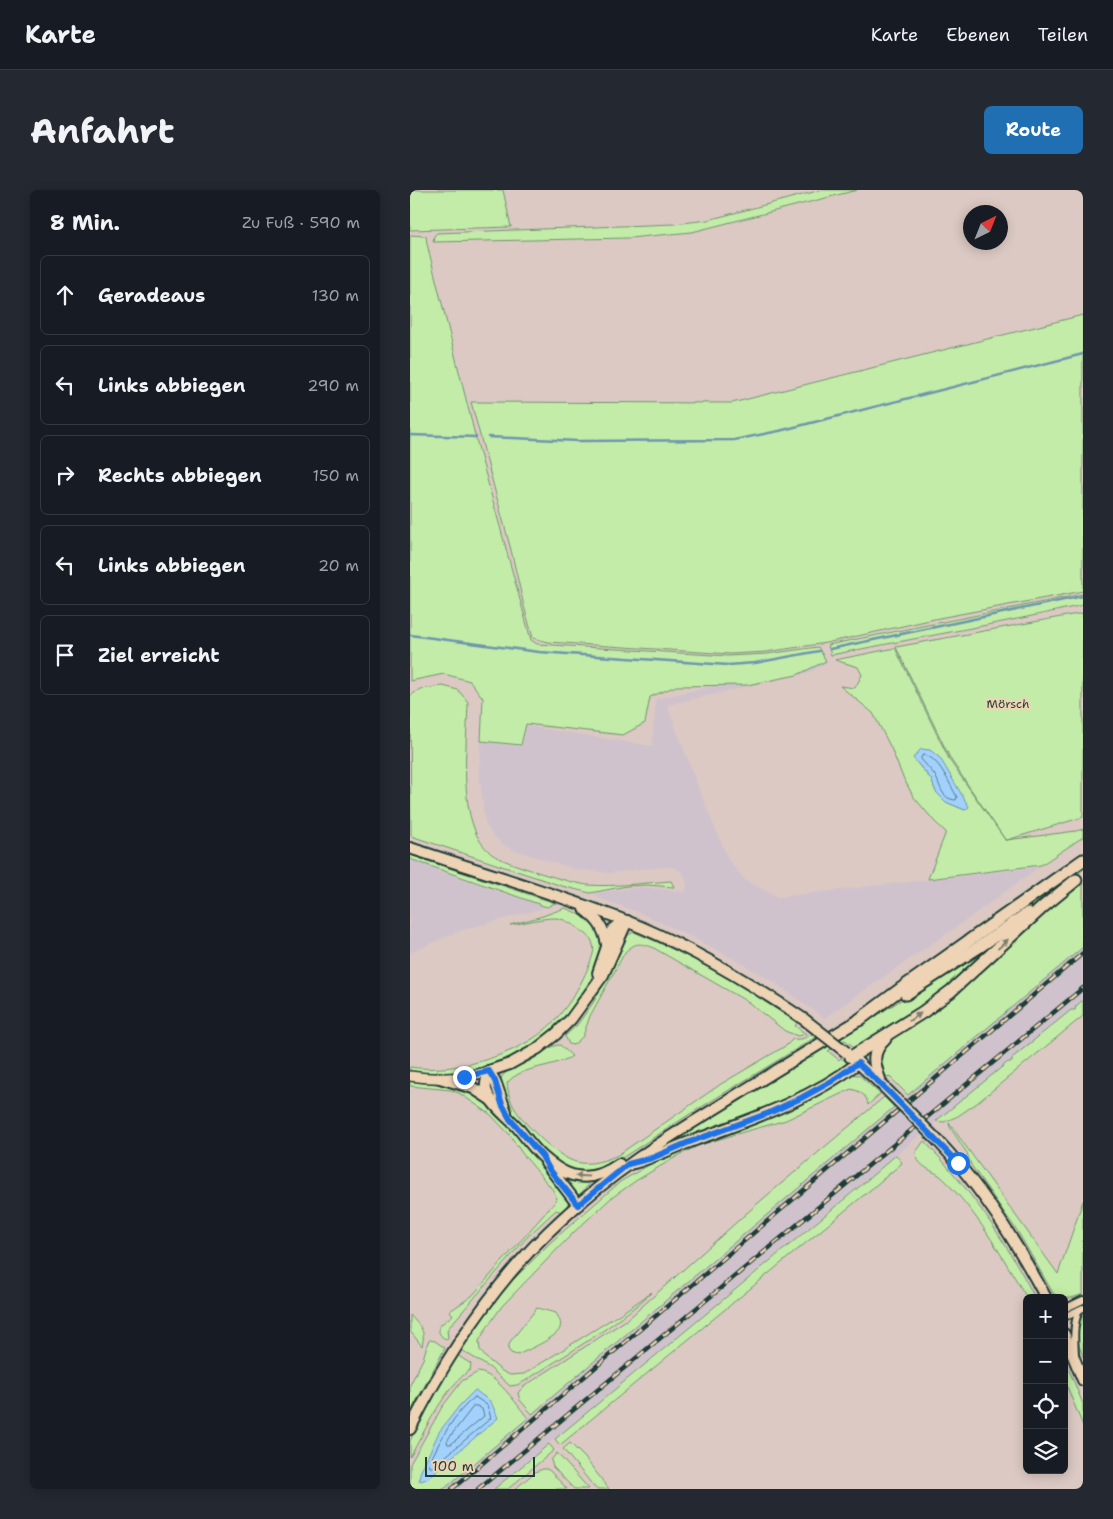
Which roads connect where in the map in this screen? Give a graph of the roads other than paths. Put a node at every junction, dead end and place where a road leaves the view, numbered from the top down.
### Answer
1 (410, 848) edge
2 (1083, 860) edge
3 (1080, 878) edge
4 (579, 904) junction
5 (627, 921) junction
6 (607, 945) junction
7 (595, 986) junction
8 (860, 1020) junction
9 (892, 1032) junction
10 (852, 1057) junction
11 (489, 1071) junction
12 (410, 1076) edge
13 (440, 1078) junction
14 (881, 1084) junction
15 (491, 1100) junction
16 (510, 1119) junction
17 (643, 1154) junction
18 (542, 1156) junction
19 (628, 1164) junction
20 (578, 1205) junction
21 (1045, 1294) edge
22 (1083, 1300) edge
23 (1068, 1303) edge
24 (1075, 1304) junction
25 (1068, 1307) edge
26 (1081, 1309) edge
27 (1068, 1315) edge
28 (1066, 1339) edge
29 (1076, 1360) junction
30 (1083, 1380) edge
31 (410, 1429) edge

1 - 4 main road
2 - 8 highway
3 - 8 highway
9 -> 3 highway
4 - 5 main road
4 - 6 main road
5 - 6 main road
5 - 7 main road
5 - 10 main road, bridge
6 - 7 main road
7 - 11 main road
8 - 17 main road
9 - 10 highway
9 - 14 highway
10 - 14 main road
10 - 19 main road
11 - 13 street
11 - 15 main road
11 - 16 main road
12 - 13 street
13 - 15 main road
14 - 21 main road, bridge
15 - 16 main road
16 - 18 main road
17 -> 18 main road
17 - 19 main road
18 - 20 main road
19 - 20 main road
20 - 31 main road
22 - 24 street
23 - 24 street
24 - 25 street
26 - 27 street
26 - 29 street
28 - 29 main road
29 - 30 main road

